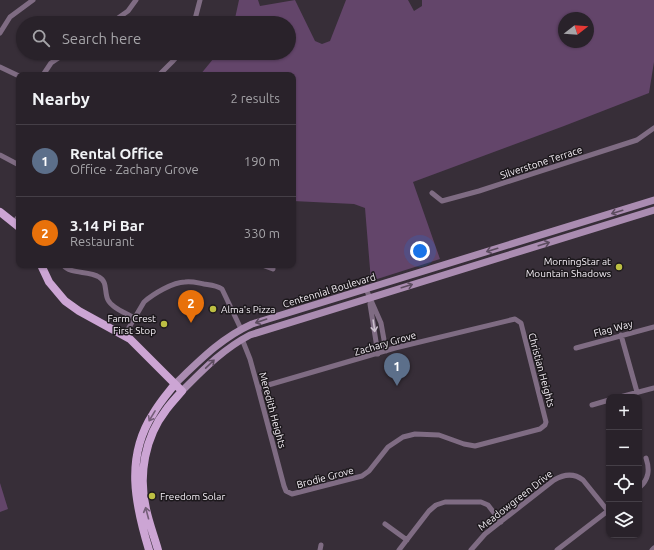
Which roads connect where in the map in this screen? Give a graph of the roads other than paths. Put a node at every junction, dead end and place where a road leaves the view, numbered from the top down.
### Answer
1 (33, 0) edge
2 (136, 0) edge
3 (200, 0) edge
4 (121, 16) edge
5 (196, 16) edge
6 (0, 33) edge
7 (56, 60) edge
8 (173, 60) edge
9 (0, 67) edge
10 (45, 72) edge
11 (162, 72) edge
12 (16, 75) edge
13 (654, 128) edge
14 (0, 155) edge
15 (16, 163) edge
16 (432, 193) dead end
17 (654, 200) edge
18 (654, 210) edge
19 (0, 212) edge
20 (16, 221) edge
21 (42, 268) edge
22 (66, 268) edge
23 (366, 289) junction
24 (369, 298) junction
25 (134, 318) junction
26 (518, 320) joint
27 (654, 327) edge
28 (242, 329) junction
29 (621, 335) junction
30 (124, 336) junction
31 (242, 339) junction
32 (576, 348) dead end
33 (386, 351) junction
34 (378, 354) junction
35 (174, 384) junction
36 (258, 388) junction
37 (654, 388) edge
38 (182, 391) junction
39 (637, 392) junction
40 (630, 394) edge
41 (606, 401) edge
42 (592, 405) dead end
43 (545, 425) joint
44 (646, 458) dead end
45 (642, 484) edge
46 (284, 486) joint
47 (606, 509) edge
48 (606, 513) edge
49 (501, 522) junction
50 (385, 524) dead end
51 (407, 540) junction
52 (654, 548) edge
53 (148, 550) edge
54 (158, 550) edge
55 (399, 550) edge
56 (471, 550) edge
57 (557, 550) edge
58 (652, 550) edge

1 - 6 street
2 - 4 street
3 - 5 street
7 - 10 street
8 - 11 street
9 - 12 street
13 - 16 street, Silverstone Terrace
14 - 15 street
17 -> 23 main road, Centennial Boulevard
24 -> 18 main road, Centennial Boulevard
19 - 20 main road
21 - 30 main road
22 - 25 street
23 - 24 street
23 -> 28 main road, Centennial Boulevard
24 - 31 main road, Centennial Boulevard
24 - 33 street
24 -> 34 street
25 - 28 street
25 - 30 street
26 - 33 street, Zachary Grove
26 - 43 street, Christian Heights
27 - 29 street, Flag Way
28 - 35 main road, Centennial Boulevard
29 - 32 street, Flag Way
29 - 39 street
30 - 35 main road
31 - 36 street, Meredith Heights
38 -> 31 main road, Centennial Boulevard
33 - 34 street, Zachary Grove
34 - 36 street, Zachary Grove
35 - 38 main road
35 -> 53 main road, Centennial Boulevard
36 - 46 street, Meredith Heights
37 - 39 street
54 -> 38 main road, Centennial Boulevard
39 - 40 street
41 - 42 street
43 - 46 street, Brodie Grove
44 - 45 street
47 - 49 street, Meadowgreen Drive
48 - 57 street
49 - 51 street
49 - 56 street, Meadowgreen Drive
50 - 51 street
51 - 55 street
52 - 58 street

